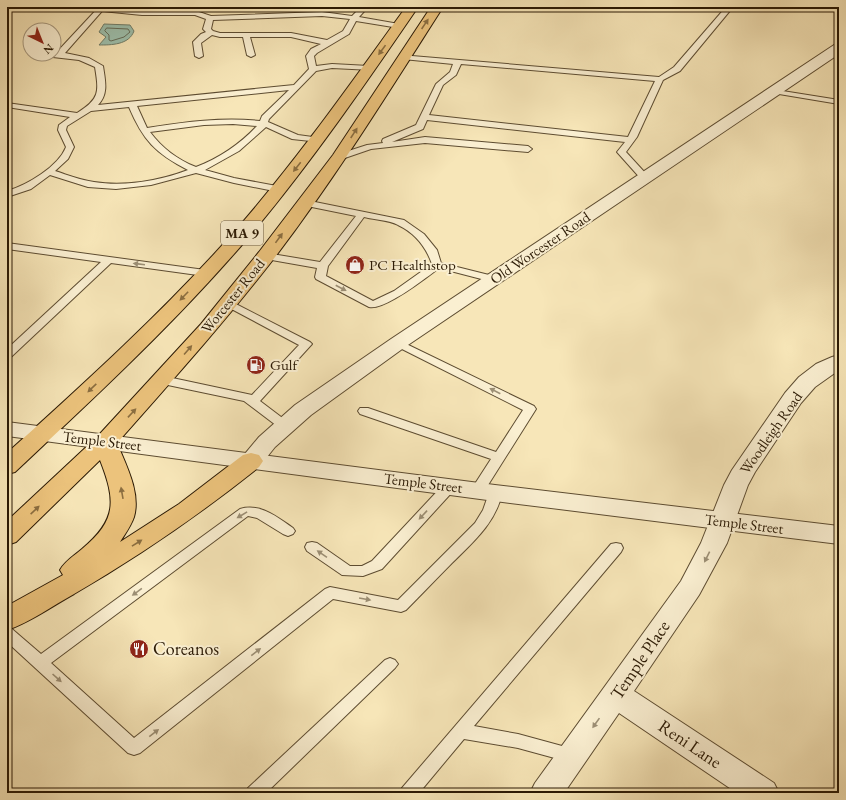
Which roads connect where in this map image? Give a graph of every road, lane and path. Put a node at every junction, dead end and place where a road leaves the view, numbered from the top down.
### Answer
1 (366, 7) edge
2 (412, 7) edge
3 (436, 7) edge
4 (730, 7) edge
5 (198, 10) edge
6 (210, 18) junction
7 (354, 18) junction
8 (399, 26) junction
9 (212, 33) junction
10 (246, 36) junction
11 (328, 42) junction
12 (839, 48) edge
13 (62, 52) edge
14 (62, 55) edge
15 (251, 55) dead end
16 (199, 56) dead end
17 (403, 57) junction
18 (458, 62) junction
19 (369, 68) junction
20 (312, 69) junction
21 (660, 79) junction
22 (296, 87) junction
23 (774, 91) junction
24 (839, 102) edge
25 (7, 105) edge
26 (132, 105) junction
27 (88, 109) junction
28 (77, 115) junction
29 (424, 117) junction
30 (264, 124) junction
31 (144, 131) junction
32 (317, 140) junction
33 (630, 140) junction
34 (370, 147) junction
35 (528, 149) dead end
36 (339, 157) junction
37 (195, 170) junction
38 (48, 172) junction
39 (645, 178) junction
40 (279, 189) junction
41 (7, 194) edge
42 (305, 203) junction
43 (362, 214) junction
44 (7, 246) edge
45 (266, 256) junction
46 (109, 260) junction
47 (437, 265) junction
48 (323, 266) junction
49 (205, 273) junction
50 (493, 279) junction
51 (228, 303) junction
52 (398, 343) junction
53 (7, 355) edge
54 (839, 361) edge
55 (163, 380) junction
56 (253, 402) junction
57 (364, 411) dead end
58 (285, 426) junction
59 (7, 429) edge
60 (43, 434) junction
61 (105, 442) junction
62 (499, 457) junction
63 (251, 461) junction
64 (7, 466) edge
65 (450, 486) junction
66 (486, 491) junction
67 (723, 521) junction
68 (288, 532) dead end
69 (839, 535) edge
70 (7, 536) edge
71 (312, 547) dead end
72 (616, 548) dead end
73 (7, 619) edge
74 (7, 633) edge
75 (40, 663) junction
76 (390, 664) dead end
77 (616, 695) junction
78 (461, 731) junction
79 (574, 756) junction
80 (257, 792) edge
81 (408, 793) edge
82 (546, 793) edge
83 (763, 793) edge

1 - 7 lane
2 - 8 highway, MA 9
17 -> 3 highway, Worcester Road / MA 9
4 - 21 lane
5 - 6 lane
5 - 13 lane
6 - 7 lane
6 - 9 lane
7 - 8 lane
7 - 11 lane
8 -> 19 highway, MA 9
9 - 10 lane
9 - 16 lane
10 - 11 lane
10 - 15 lane
11 - 20 lane
12 - 23 street, Old Worcester Road
14 - 27 lane
17 - 18 lane
36 -> 17 highway, Worcester Road / MA 9
18 - 21 lane
18 - 29 lane
19 - 20 lane
19 - 32 highway, MA 9
20 - 22 lane
21 - 33 lane
22 - 26 lane
22 - 30 lane
23 - 24 lane
23 - 39 street, Old Worcester Road
25 - 28 lane
26 - 27 lane
26 - 31 lane
27 - 28 lane
28 - 38 lane
29 - 33 lane
29 - 34 lane
30 - 31 lane
30 - 32 lane
30 - 37 lane
31 - 37 lane
32 -> 40 highway, MA 9
33 - 39 lane
34 - 35 lane
34 - 36 lane
36 - 42 highway, Worcester Road / MA 9
37 - 38 lane
37 - 40 lane
38 - 41 lane
39 - 50 street, Old Worcester Road
40 - 49 highway, MA 9
42 - 43 lane
45 -> 42 highway, Worcester Road / MA 9
43 - 47 lane
43 - 48 lane
44 - 46 lane
45 - 48 lane
45 - 51 highway, Worcester Road / MA 9
49 -> 46 lane
46 - 53 lane
48 -> 47 lane
47 - 50 lane
49 -> 60 highway, MA 9
50 - 52 street, Old Worcester Road
55 -> 51 highway, Worcester Road / MA 9
51 - 56 lane
52 - 58 street, Old Worcester Road
62 -> 52 lane
54 - 67 street, Woodleigh Road
55 - 56 lane
61 -> 55 highway, Worcester Road / MA 9
56 - 58 lane
57 - 62 lane
58 - 63 street, Old Worcester Road
59 - 60 street, Temple Street
60 - 61 street, Temple Street
60 - 64 highway, MA 9
61 - 63 street, Temple Street
70 -> 61 highway, Worcester Road / MA 9
73 -> 61 highway
62 - 66 lane
63 - 65 street, Temple Street
73 -> 63 highway
65 - 66 street, Temple Street
65 -> 71 lane
66 - 67 street, Temple Street
75 -> 66 lane
67 - 69 street, Temple Street
67 -> 77 street, Temple Place
68 -> 75 lane
72 - 78 lane
74 - 75 lane
76 - 80 lane
77 -> 79 street, Temple Place
77 - 83 street, Reni Lane
78 - 79 lane
78 - 81 lane
79 - 82 street, Temple Place

